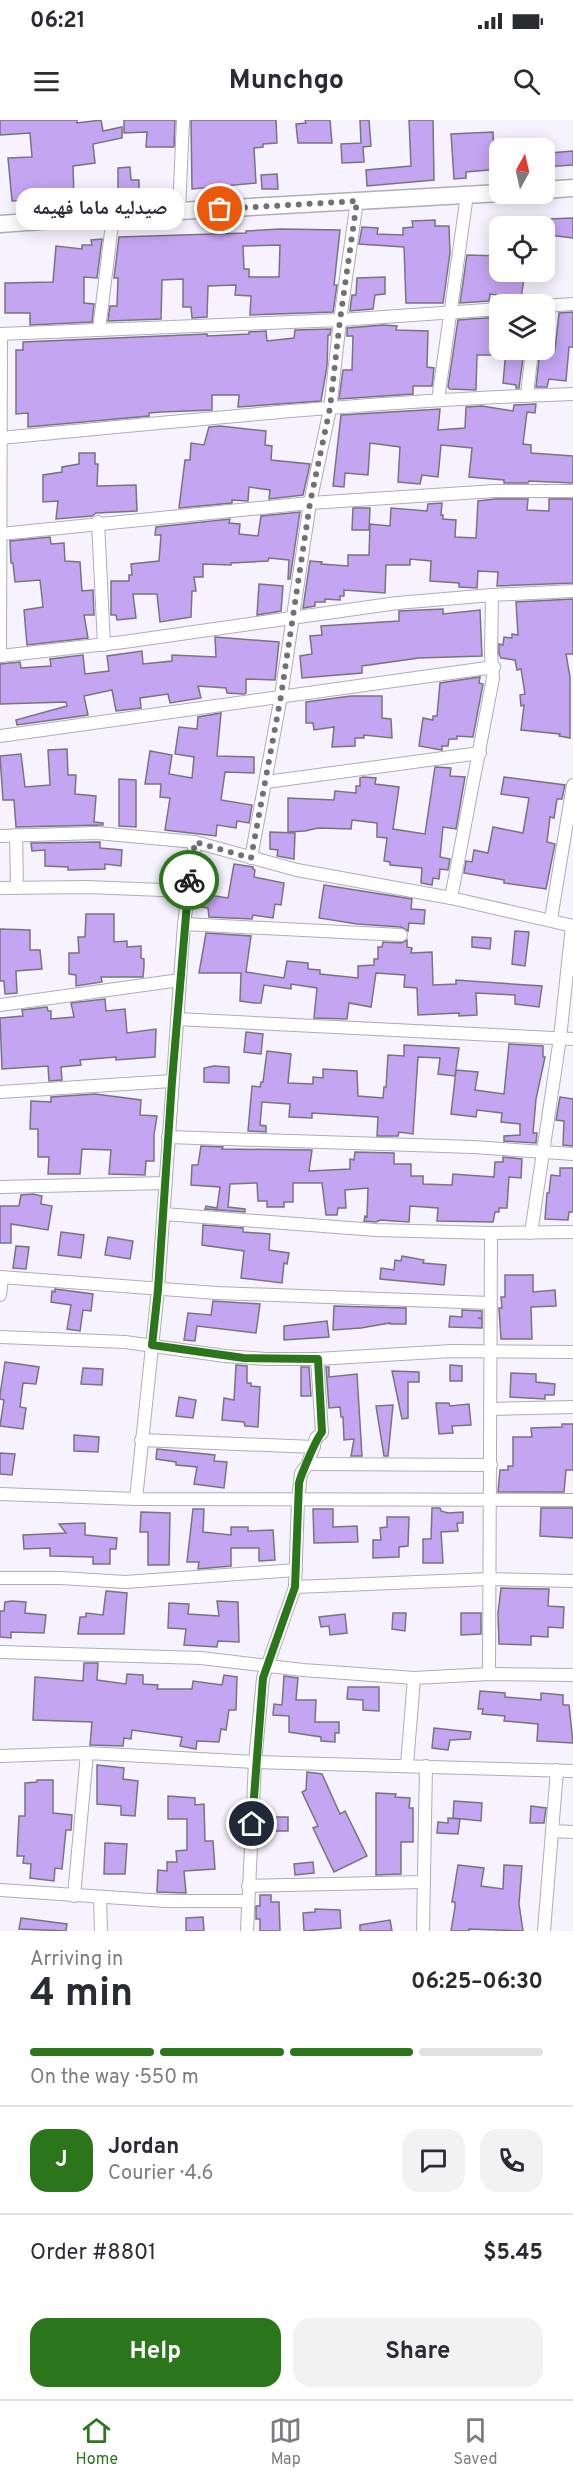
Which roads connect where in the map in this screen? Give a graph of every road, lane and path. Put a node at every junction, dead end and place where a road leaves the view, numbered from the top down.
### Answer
1 (183, 120) edge
2 (573, 188) edge
3 (555, 189) edge
4 (489, 194) edge
5 (467, 195) junction
6 (357, 201) junction
7 (179, 211) junction
8 (113, 216) junction
9 (0, 225) edge
10 (573, 304) edge
11 (555, 305) edge
12 (489, 310) edge
13 (449, 314) junction
14 (340, 320) junction
15 (99, 330) junction
16 (1, 334) edge
17 (531, 360) edge
18 (573, 394) edge
19 (527, 395) junction
20 (438, 400) junction
21 (330, 408) junction
22 (0, 438) edge
23 (573, 491) edge
24 (310, 503) junction
25 (98, 522) junction
26 (0, 534) edge
27 (573, 591) edge
28 (492, 595) junction
29 (291, 620) junction
30 (104, 645) junction
31 (0, 656) edge
32 (494, 667) junction
33 (281, 696) junction
34 (0, 736) edge
35 (480, 753) junction
36 (266, 782) junction
37 (573, 785) edge
38 (571, 803) edge
39 (16, 835) junction
40 (0, 836) edge
41 (195, 842) junction
42 (251, 858) junction
43 (0, 888) edge
44 (17, 888) junction
45 (187, 891) junction
46 (451, 898) junction
47 (551, 920) junction
48 (184, 924) junction
49 (572, 926) edge
50 (401, 935) dead end
51 (180, 980) junction
52 (0, 1005) edge
53 (177, 1019) junction
54 (560, 1038) junction
55 (573, 1039) edge
56 (172, 1081) junction
57 (0, 1092) edge
58 (168, 1137) junction
59 (544, 1151) junction
60 (573, 1154) edge
61 (166, 1183) junction
62 (0, 1186) edge
63 (164, 1214) junction
64 (573, 1232) edge
65 (491, 1233) junction
66 (531, 1233) junction
67 (1, 1277) edge
68 (158, 1290) junction
69 (0, 1295) edge
70 (490, 1303) junction
71 (0, 1337) edge
72 (152, 1345) junction
73 (490, 1350) junction
74 (573, 1352) edge
75 (318, 1359) junction
76 (573, 1407) edge
77 (490, 1409) junction
78 (141, 1440) junction
79 (314, 1447) junction
80 (308, 1464) junction
81 (491, 1465) junction
82 (0, 1494) edge
83 (136, 1499) junction
84 (298, 1500) junction
85 (491, 1500) junction
86 (573, 1500) edge
87 (296, 1570) junction
88 (0, 1578) edge
89 (490, 1579) junction
90 (573, 1581) edge
91 (295, 1587) junction
92 (0, 1652) edge
93 (266, 1666) junction
94 (489, 1674) junction
95 (573, 1675) edge
96 (414, 1678) junction
97 (87, 1753) junction
98 (0, 1756) edge
99 (255, 1762) junction
100 (407, 1765) junction
101 (426, 1766) junction
102 (557, 1770) junction
103 (573, 1770) edge
104 (552, 1831) junction
105 (573, 1832) edge
106 (423, 1882) junction
107 (248, 1886) junction
108 (0, 1890) edge
109 (74, 1896) junction
110 (100, 1898) junction
111 (248, 1901) junction
112 (101, 1931) edge
113 (247, 1931) edge
114 (423, 1931) edge
115 (544, 1931) edge

1 - 7 street
2 - 3 street
4 - 5 street
5 - 6 street
5 - 13 street
6 - 7 street
6 - 14 street
7 - 8 street
8 - 9 street
8 - 15 street
10 - 11 street
12 - 13 street
13 - 14 street
13 - 20 street
14 - 15 street
14 - 21 street
15 - 16 street
16 - 22 street
17 - 19 street
18 - 19 street
19 - 20 street
20 - 21 street
21 - 22 street
21 - 24 street
22 - 26 street
23 - 24 street
24 - 25 street
24 - 29 street
25 - 26 street
25 - 30 street
26 - 31 street
27 - 28 street
28 - 29 street
28 - 32 street
29 - 30 street
29 - 33 street
30 - 31 street
32 - 33 street
32 - 35 street
33 - 34 street
33 - 36 street
35 - 36 street
35 - 46 street
36 - 42 street
37 - 38 street
38 - 47 street
39 - 40 street
39 - 41 street
39 - 44 street
41 - 42 street
41 - 45 street
42 - 46 street
43 - 44 street
44 - 45 street
45 - 48 street
46 - 47 street
47 - 49 street
48 - 50 street
48 - 51 street
49 - 54 street
51 - 52 street
51 - 53 street
53 - 54 street
53 - 56 street
54 - 55 street
54 - 59 street
56 - 57 street
56 - 58 street
58 - 59 street
58 - 61 street
59 - 60 street
59 - 66 street
61 - 62 street
61 - 63 street
63 - 65 street
63 - 68 street
64 - 66 street
65 - 66 street
65 - 70 street
67 - 68 street
67 - 69 street
68 - 70 street
68 - 72 street
70 - 73 street
71 - 72 street
72 - 75 street
72 - 78 street
73 - 74 street
73 - 75 street
73 - 77 street
75 - 79 street
76 - 77 street
77 - 81 street
78 - 79 street
78 - 83 street
79 - 80 street
80 - 81 street
80 - 84 street
81 - 85 street
82 - 83 street
83 - 84 street
84 - 85 street
84 - 87 street
85 - 86 street
85 - 89 street
87 - 88 street
87 - 91 street
89 - 90 street
89 - 91 street
89 - 94 street
91 - 93 street
92 - 93 street
93 - 96 street
93 - 99 street
94 - 95 street
94 - 96 street
96 - 100 street
97 - 98 street
97 - 99 street
97 - 109 street
99 - 100 street
99 - 107 street
100 - 101 street
101 - 102 street
101 - 106 street
102 - 103 street
102 - 104 street
104 - 105 street
104 - 115 street
106 - 107 street
106 - 114 street
107 - 111 street
108 - 109 street
109 - 110 street
110 - 111 street
110 - 112 street
111 - 113 street

